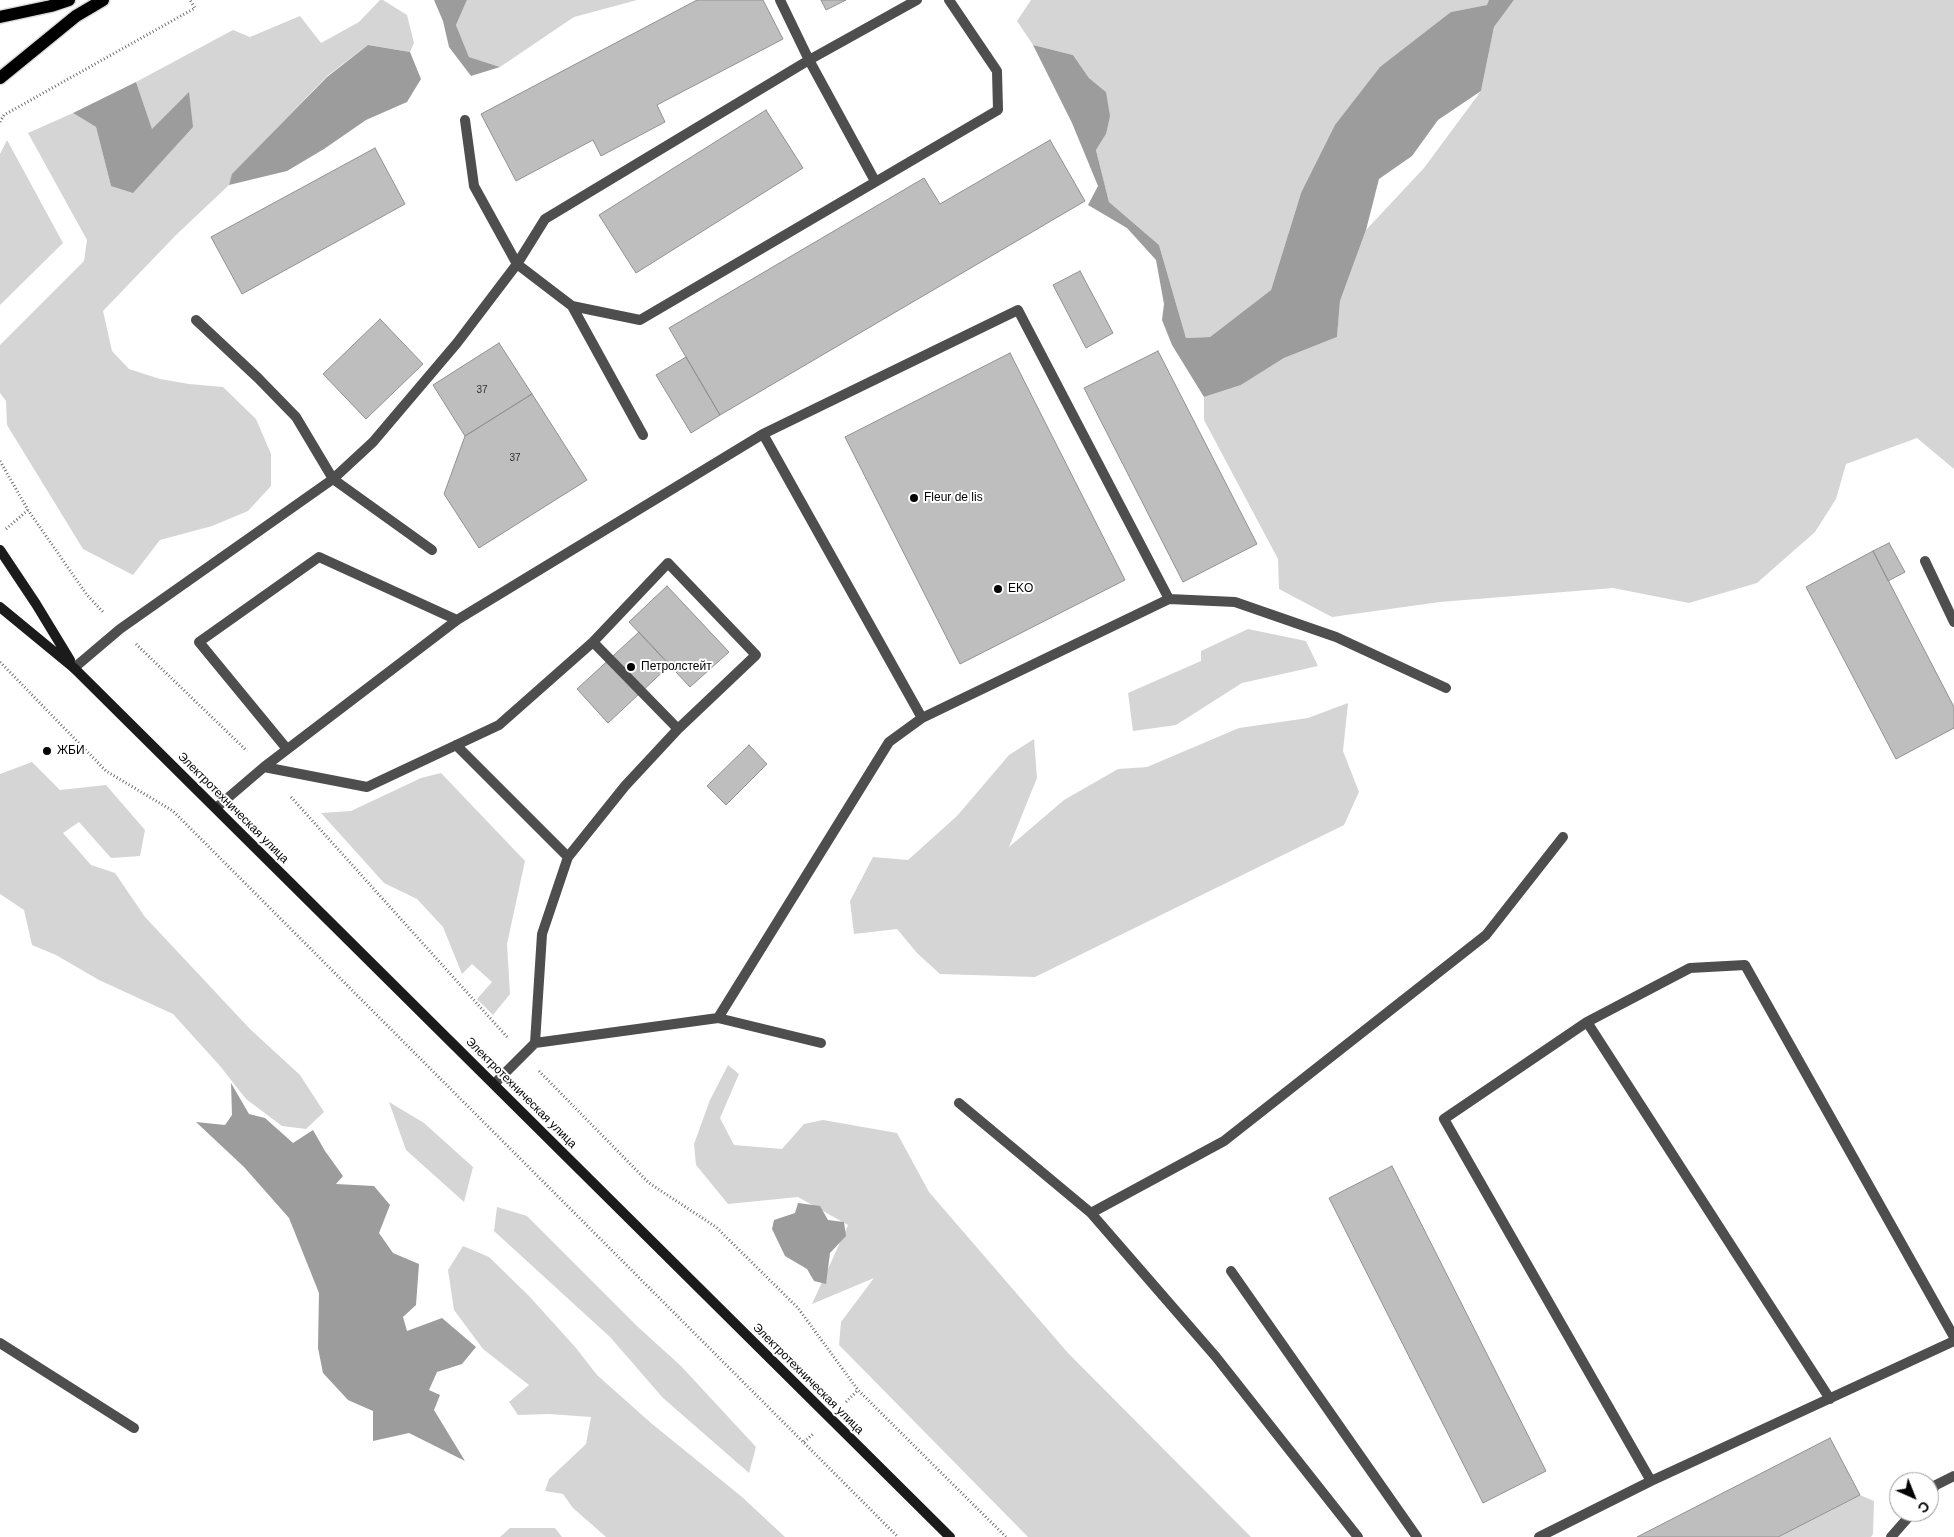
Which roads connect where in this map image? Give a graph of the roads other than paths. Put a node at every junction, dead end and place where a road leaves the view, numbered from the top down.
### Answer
1 (68, 0) edge
2 (103, 0) edge
3 (780, 0) edge
4 (917, 0) edge
5 (949, 0) edge
6 (0, 17) edge
7 (809, 60) junction
8 (0, 78) edge
9 (465, 120) dead end
10 (875, 181) junction
11 (517, 264) junction
12 (572, 306) junction
13 (196, 320) dead end
14 (763, 434) junction
15 (643, 435) dead end
16 (333, 479) junction
17 (0, 550) edge
18 (432, 550) dead end
19 (1925, 561) dead end
20 (1169, 599) junction
21 (0, 607) edge
22 (457, 620) junction
23 (1954, 622) edge
24 (593, 642) junction
25 (74, 668) junction
26 (1446, 688) dead end
27 (922, 718) junction
28 (678, 729) junction
29 (456, 745) junction
30 (288, 749) junction
31 (264, 767) junction
32 (216, 808) junction
33 (1563, 836) dead end
34 (568, 857) junction
35 (718, 1018) junction
36 (1587, 1022) junction
37 (536, 1043) junction
38 (821, 1043) dead end
39 (494, 1084) junction
40 (959, 1103) dead end
41 (1090, 1213) junction
42 (1230, 1271) dead end
43 (1954, 1336) edge
44 (1954, 1341) edge
45 (0, 1343) edge
46 (1830, 1399) junction
47 (134, 1428) dead end
48 (1954, 1476) edge
49 (1651, 1481) junction
50 (1939, 1484) edge
51 (1904, 1522) edge
52 (950, 1537) edge
53 (1358, 1537) edge
54 (1417, 1537) edge
55 (1539, 1537) edge
56 (1891, 1537) edge

1 - 6 main road
2 - 8 main road
3 - 7 lane
4 - 7 lane
5 - 10 lane
7 - 10 lane
7 - 11 lane
9 - 11 lane
10 - 12 lane
11 - 12 lane
11 - 16 lane
12 - 15 lane
13 - 16 lane
14 - 20 lane
14 - 22 lane
14 - 27 lane
16 - 18 lane
16 - 25 lane
17 - 25 main road
19 - 23 lane
20 - 26 lane
20 - 27 lane
21 - 25 main road
22 - 30 lane
22 - 30 lane
24 - 28 lane
24 - 28 lane
24 - 29 lane
25 - 32 main road, Электротехническая улица
27 - 35 lane
28 - 34 lane
29 - 31 lane
29 - 34 lane
30 - 31 lane
31 - 32 lane
32 - 39 main road, Электротехническая улица
33 - 41 lane
34 - 37 lane
35 - 37 lane
35 - 38 lane
36 - 43 lane
36 - 46 lane
36 - 49 lane
37 - 39 lane
39 - 52 main road, Электротехническая улица
40 - 41 lane
41 - 53 lane
42 - 54 lane
44 - 46 lane
45 - 47 lane
46 - 49 lane
48 - 50 lane
49 - 55 lane
51 - 56 lane

